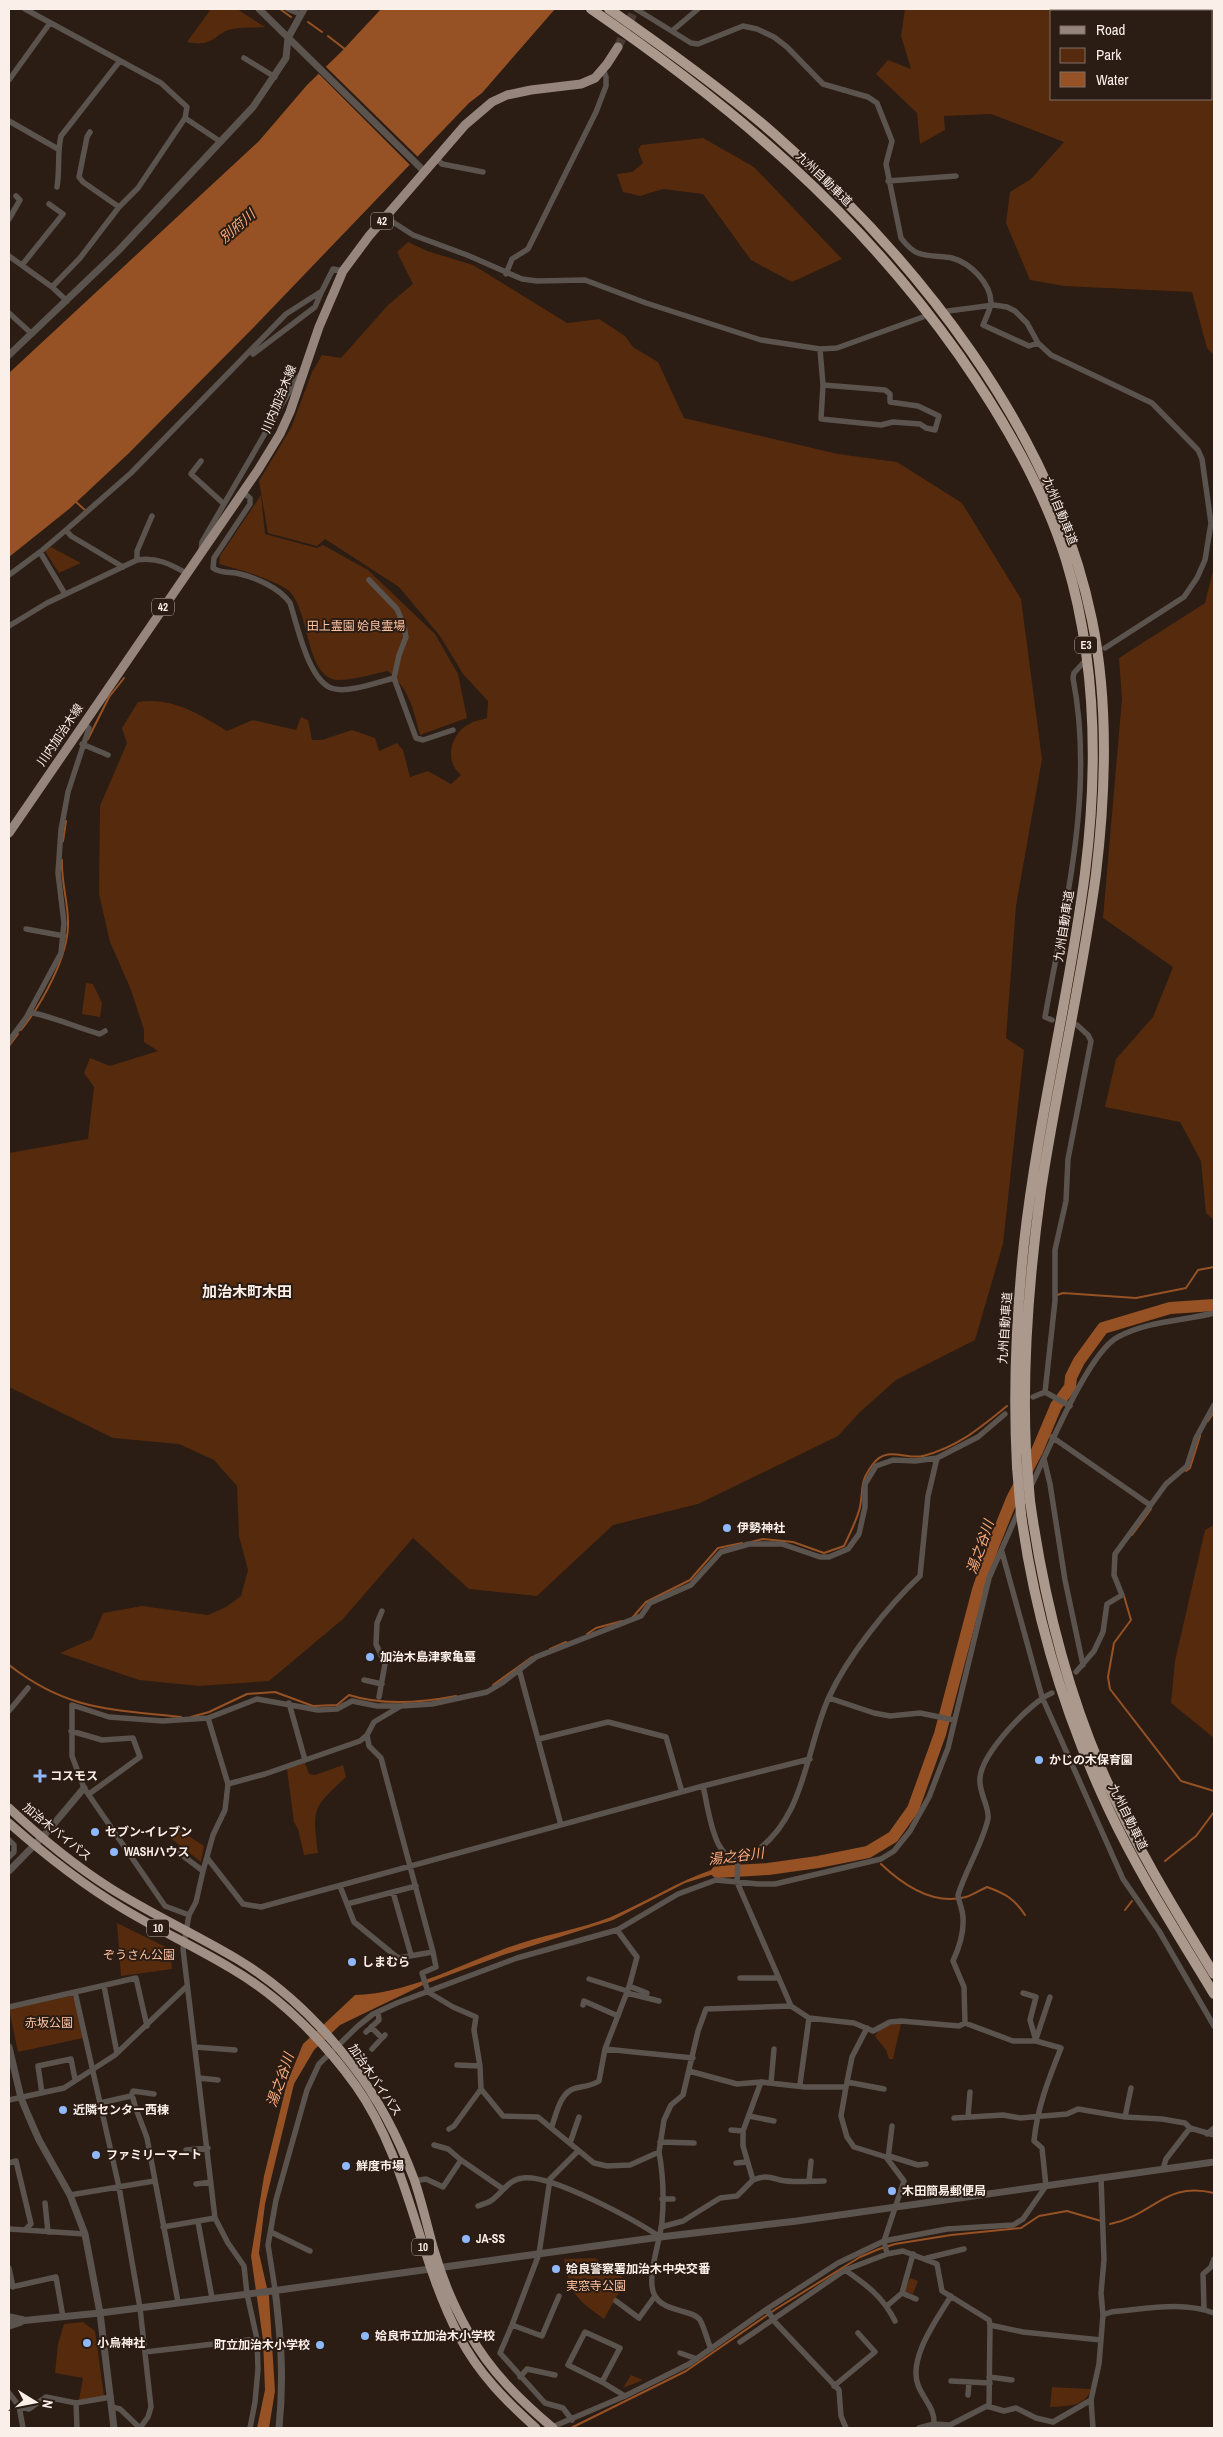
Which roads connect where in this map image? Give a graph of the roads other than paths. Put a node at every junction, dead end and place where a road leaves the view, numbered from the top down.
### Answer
1 (25, 9) edge
2 (259, 9) edge
3 (288, 9) edge
4 (591, 9) edge
5 (609, 9) edge
6 (636, 9) edge
7 (698, 9) edge
8 (302, 12) edge
9 (50, 23) junction
10 (672, 31) junction
11 (288, 38) junction
12 (618, 47) tunnel mouth
13 (244, 58) dead end
14 (119, 62) junction
15 (603, 69) junction
16 (275, 77) junction
17 (9, 80) edge
18 (185, 118) junction
19 (9, 121) edge
20 (90, 132) dead end
21 (221, 142) junction
22 (58, 149) junction
23 (436, 158) junction
24 (422, 170) junction
25 (483, 172) dead end
26 (956, 176) dead end
27 (888, 181) junction
28 (57, 186) dead end
29 (16, 196) dead end
30 (49, 204) dead end
31 (119, 207) junction
32 (385, 217) junction
33 (9, 219) edge
34 (9, 256) edge
35 (22, 265) junction
36 (343, 271) junction
37 (506, 274) junction
38 (52, 287) junction
39 (322, 291) junction
40 (67, 301) junction
41 (991, 305) junction
42 (948, 311) dead end
43 (9, 313) edge
44 (923, 317) dead end
45 (32, 334) junction
46 (1038, 343) junction
47 (820, 349) junction
48 (9, 355) edge
49 (238, 368) dead end
50 (304, 374) junction
51 (823, 385) junction
52 (201, 461) dead end
53 (243, 492) junction
54 (224, 504) junction
55 (152, 516) dead end
56 (66, 530) junction
57 (40, 552) junction
58 (201, 554) junction
59 (137, 560) junction
60 (123, 566) junction
61 (186, 573) junction
62 (9, 575) edge
63 (369, 580) dead end
64 (66, 594) junction
65 (9, 626) edge
66 (1105, 648) dead end
67 (1083, 663) dead end
68 (394, 678) junction
69 (83, 723) junction
70 (453, 730) dead end
71 (85, 745) junction
72 (108, 755) dead end
73 (9, 833) edge
74 (26, 929) dead end
75 (64, 936) junction
76 (32, 1013) junction
77 (1052, 1020) dead end
78 (1077, 1024) dead end
79 (106, 1031) dead end
80 (9, 1041) edge
81 (1214, 1313) edge
82 (1045, 1392) junction
83 (1033, 1397) dead end
84 (1069, 1405) junction
85 (1214, 1405) edge
86 (1005, 1414) dead end
87 (1052, 1437) junction
88 (937, 1458) junction
89 (1044, 1459) junction
90 (1150, 1505) junction
91 (1002, 1552) junction
92 (382, 1611) dead end
93 (1083, 1666) junction
94 (519, 1669) junction
95 (1076, 1672) dead end
96 (364, 1680) dead end
97 (382, 1684) junction
98 (28, 1688) dead end
99 (1052, 1693) dead end
100 (379, 1697) dead end
101 (1042, 1697) junction
102 (829, 1698) junction
103 (288, 1703) junction
104 (401, 1706) junction
105 (9, 1711) edge
106 (208, 1718) junction
107 (952, 1720) junction
108 (71, 1731) junction
109 (367, 1735) junction
110 (539, 1739) junction
111 (810, 1759) junction
112 (305, 1760) junction
113 (228, 1784) junction
114 (703, 1786) junction
115 (84, 1788) junction
116 (682, 1792) junction
117 (89, 1794) junction
118 (9, 1808) edge
119 (9, 1823) edge
120 (561, 1825) junction
121 (9, 1840) edge
122 (38, 1840) junction
123 (178, 1852) dead end
124 (9, 1857) edge
125 (208, 1859) junction
126 (738, 1862) junction
127 (410, 1865) junction
128 (9, 1870) edge
129 (203, 1871) junction
130 (738, 1880) junction
131 (340, 1886) junction
132 (416, 1886) junction
133 (393, 1892) junction
134 (347, 1904) junction
135 (190, 1915) junction
136 (617, 1930) junction
137 (187, 1931) junction
138 (185, 1942) junction
139 (433, 1952) junction
140 (410, 1955) junction
141 (1214, 1974) edge
142 (740, 1978) dead end
143 (778, 1978) junction
144 (589, 1979) dead end
145 (104, 1986) junction
146 (187, 1986) junction
147 (628, 1990) junction
148 (75, 1992) junction
149 (428, 1992) junction
150 (647, 1993) dead end
151 (1023, 1993) dead end
152 (1214, 1994) edge
153 (1050, 1997) dead end
154 (659, 2000) dead end
155 (583, 2004) dead end
156 (791, 2006) junction
157 (9, 2007) edge
158 (378, 2012) junction
159 (618, 2016) junction
160 (809, 2018) junction
161 (965, 2023) junction
162 (147, 2026) junction
163 (1214, 2026) edge
164 (371, 2027) junction
165 (866, 2028) junction
166 (366, 2032) dead end
167 (1036, 2041) junction
168 (336, 2044) junction
169 (9, 2047) edge
170 (195, 2047) junction
171 (774, 2048) dead end
172 (372, 2049) dead end
173 (605, 2049) junction
174 (235, 2050) dead end
175 (327, 2050) junction
176 (117, 2053) junction
177 (693, 2058) junction
178 (457, 2065) dead end
179 (480, 2066) junction
180 (93, 2067) junction
181 (689, 2071) junction
182 (199, 2078) junction
183 (75, 2079) junction
184 (218, 2080) dead end
185 (761, 2082) junction
186 (771, 2083) junction
187 (800, 2084) junction
188 (847, 2084) junction
189 (1131, 2088) dead end
190 (480, 2089) junction
191 (884, 2089) dead end
192 (970, 2092) dead end
193 (42, 2093) junction
194 (154, 2094) dead end
195 (131, 2096) junction
196 (21, 2098) junction
197 (9, 2100) edge
198 (100, 2103) junction
199 (749, 2116) junction
200 (1038, 2116) junction
201 (579, 2117) dead end
202 (1126, 2117) junction
203 (954, 2118) dead end
204 (968, 2118) junction
205 (774, 2121) dead end
206 (552, 2126) junction
207 (892, 2126) dead end
208 (1190, 2128) junction
209 (1214, 2128) edge
210 (449, 2129) dead end
211 (731, 2130) dead end
212 (743, 2131) junction
213 (1207, 2134) junction
214 (1214, 2135) edge
215 (660, 2142) junction
216 (570, 2143) junction
217 (694, 2143) dead end
218 (434, 2145) dead end
219 (208, 2148) junction
220 (186, 2150) dead end
221 (578, 2151) junction
222 (658, 2152) junction
223 (888, 2158) junction
224 (461, 2160) junction
225 (811, 2161) dead end
226 (9, 2162) edge
227 (747, 2162) junction
228 (1214, 2162) edge
229 (736, 2163) dead end
230 (926, 2164) dead end
231 (1163, 2169) junction
232 (1101, 2177) junction
233 (753, 2180) junction
234 (154, 2181) junction
235 (414, 2181) junction
236 (810, 2181) junction
237 (824, 2181) dead end
238 (211, 2182) junction
239 (550, 2183) junction
240 (196, 2184) dead end
241 (1046, 2186) junction
242 (119, 2187) junction
243 (503, 2189) junction
244 (70, 2195) junction
245 (662, 2199) junction
246 (673, 2199) dead end
247 (45, 2204) dead end
248 (478, 2206) dead end
249 (896, 2206) junction
250 (215, 2218) junction
251 (198, 2222) junction
252 (163, 2227) junction
253 (661, 2227) junction
254 (9, 2229) edge
255 (25, 2230) junction
256 (48, 2232) junction
257 (271, 2232) junction
258 (85, 2234) junction
259 (660, 2237) junction
260 (885, 2247) junction
261 (964, 2249) dead end
262 (310, 2251) dead end
263 (539, 2254) junction
264 (913, 2254) junction
265 (927, 2258) junction
266 (1214, 2259) edge
267 (441, 2267) junction
268 (9, 2268) edge
269 (430, 2269) junction
270 (845, 2270) junction
271 (11, 2286) edge
272 (273, 2290) junction
273 (249, 2293) junction
274 (902, 2293) junction
275 (559, 2296) dead end
276 (655, 2296) junction
277 (951, 2296) junction
278 (212, 2298) junction
279 (916, 2299) dead end
280 (616, 2300) dead end
281 (178, 2302) junction
282 (888, 2305) junction
283 (140, 2308) junction
284 (1204, 2308) junction
285 (768, 2310) junction
286 (100, 2313) junction
287 (1214, 2313) edge
288 (1103, 2315) junction
289 (9, 2316) edge
290 (63, 2317) junction
291 (773, 2319) junction
292 (30, 2320) junction
293 (895, 2320) dead end
294 (9, 2322) edge
295 (512, 2325) junction
296 (990, 2325) junction
297 (9, 2327) edge
298 (858, 2333) dead end
299 (256, 2339) junction
300 (1101, 2340) junction
301 (740, 2342) dead end
302 (711, 2349) junction
303 (145, 2352) junction
304 (680, 2353) dead end
305 (697, 2359) junction
306 (555, 2375) dead end
307 (520, 2377) junction
308 (989, 2380) junction
309 (1012, 2380) dead end
310 (951, 2381) dead end
311 (602, 2382) junction
312 (969, 2382) junction
313 (834, 2386) junction
314 (9, 2393) edge
315 (968, 2395) dead end
316 (625, 2396) junction
317 (111, 2398) junction
318 (1091, 2400) junction
319 (76, 2403) junction
320 (19, 2406) junction
321 (112, 2407) junction
322 (989, 2407) junction
323 (572, 2420) junction
324 (934, 2424) junction
325 (23, 2428) edge
326 (77, 2428) edge
327 (114, 2428) edge
328 (140, 2428) edge
329 (250, 2428) edge
330 (279, 2428) edge
331 (536, 2428) edge
332 (552, 2428) edge
333 (846, 2428) edge
334 (919, 2428) edge
335 (1093, 2428) edge

1 - 9 street
2 - 11 street
3 - 8 street
4 - 152 highway, 九州自動車道 / E3, bridge
5 - 141 highway, 九州自動車道 / E3, bridge
6 - 10 street
7 - 10 street
8 - 11 street
9 - 14 street
9 - 17 street
10 - 27 street
11 - 16 street
11 - 24 street
12 - 15 main road, 川内加治木線 / 42
13 - 16 street
14 - 18 street
14 - 22 street
15 - 23 main road, 川内加治木線 / 42
15 - 37 street
16 - 21 street
18 - 21 street
18 - 31 street
19 - 22 street
20 - 31 street
21 - 40 street
22 - 28 street
23 - 24 main road, 川内加治木線 / 42
23 - 25 street
24 - 32 main road, 川内加治木線 / 42
26 - 27 street
27 - 41 street
29 - 33 street
30 - 35 street
31 - 38 street
32 - 36 main road, 川内加治木線 / 42
32 - 37 street
34 - 35 street
35 - 38 street
36 - 39 street
36 - 50 main road, 川内加治木線 / 42
37 - 47 street
38 - 40 street
39 - 49 street
39 - 56 street
40 - 45 street
41 - 42 street
41 - 46 street
41 - 46 street
43 - 45 street
44 - 47 street
45 - 48 street
46 - 66 street
47 - 51 street
50 - 53 main road, 川内加治木線 / 42
50 - 54 street
51 - 51 street
52 - 54 street
53 - 58 main road, 川内加治木線 / 42
53 - 68 street
54 - 58 street
55 - 59 street
56 - 57 street
56 - 60 street
57 - 62 street
57 - 64 street
58 - 61 main road, 川内加治木線 / 42
59 - 60 street
59 - 61 street
60 - 64 street
61 - 69 main road, 川内加治木線 / 42
63 - 68 street
64 - 65 street
67 - 77 street
68 - 70 street
69 - 71 street
69 - 73 main road, 川内加治木線 / 42
71 - 72 street
71 - 75 street
74 - 75 street
75 - 76 street
76 - 79 street
76 - 80 street
78 - 82 street
81 - 84 street
82 - 83 street
82 - 84 street
84 - 87 street
85 - 90 street
86 - 88 street
87 - 89 street
87 - 90 street
88 - 94 street
88 - 102 street
89 - 91 street
89 - 93 street
90 - 93 street
91 - 101 street
91 - 107 street
92 - 97 street
93 - 95 street
94 - 104 street
94 - 110 street
96 - 97 street
97 - 100 street
98 - 105 street
99 - 101 street
101 - 161 street
101 - 163 street
102 - 107 street
102 - 111 street
103 - 104 street
103 - 106 street
103 - 112 street
104 - 109 street
106 - 108 street
106 - 113 street
107 - 130 street
108 - 115 street
108 - 117 street
109 - 112 street
109 - 127 street
110 - 116 street
110 - 120 street
111 - 114 street
111 - 126 street
112 - 113 street
113 - 125 street
114 - 116 street
114 - 126 street
115 - 117 street
115 - 122 street
116 - 120 street
117 - 135 street
118 - 122 highway, 加治木バイパス / 10
119 - 122 highway, 加治木バイパス / 10
120 - 127 street
121 - 124 street
122 - 128 street
122 - 137 highway, 加治木バイパス / 10
122 - 138 highway, 加治木バイパス / 10
123 - 129 street
125 - 129 street
125 - 131 street
126 - 130 street
127 - 131 street
127 - 132 street
129 - 135 street
130 - 136 street
130 - 143 street
131 - 134 street
132 - 133 street
132 - 139 street
133 - 134 street
133 - 140 street
134 - 140 street
135 - 137 street
136 - 147 street
136 - 149 street
137 - 138 street
137 - 168 highway, 加治木バイパス / 10
138 - 146 street
138 - 175 highway, 加治木バイパス / 10
139 - 140 street
139 - 149 street
142 - 143 street
143 - 156 street
144 - 147 street
145 - 148 street
145 - 162 street
145 - 176 street
146 - 162 street
146 - 170 street
147 - 150 street
147 - 154 street
147 - 159 street
148 - 157 street
148 - 180 street
149 - 158 street
149 - 179 street
151 - 167 street
153 - 167 street
155 - 159 street
156 - 160 street
156 - 177 street
158 - 164 street
158 - 168 street
159 - 173 street
160 - 165 street
160 - 187 street
161 - 165 street
161 - 167 street
162 - 176 street
164 - 166 street
164 - 172 street
165 - 188 street
167 - 200 street
168 - 175 street
168 - 235 highway, 加治木バイパス / 10
169 - 196 street
170 - 174 street
170 - 182 street
171 - 186 street
173 - 177 street
173 - 206 street
175 - 257 street
175 - 269 highway, 加治木バイパス / 10
176 - 180 street
177 - 181 street
178 - 179 street
179 - 190 street
180 - 183 street
180 - 198 street
181 - 185 street
181 - 215 street
182 - 184 street
182 - 219 street
183 - 193 street
183 - 193 street
185 - 186 street
185 - 199 street
186 - 187 street
187 - 188 street
188 - 191 street
188 - 223 street
189 - 202 street
190 - 206 street
190 - 210 street
192 - 204 street
193 - 196 street
194 - 195 street
195 - 198 street
195 - 234 street
196 - 197 street
196 - 244 street
198 - 242 street
199 - 205 street
199 - 212 street
200 - 202 street
200 - 204 street
200 - 241 street
201 - 216 street
202 - 208 street
203 - 204 street
206 - 216 street
207 - 223 street
208 - 213 street
208 - 231 street
209 - 213 street
211 - 212 street
212 - 227 street
213 - 214 street
215 - 217 street
215 - 222 street
216 - 221 street
218 - 224 street
219 - 220 street
219 - 238 street
221 - 222 street
221 - 239 street
222 - 245 street
223 - 230 street
223 - 249 street
224 - 235 street
224 - 243 street
225 - 236 street
226 - 255 street
227 - 229 street
227 - 233 street
228 - 231 street
231 - 232 street
232 - 241 street
232 - 288 street
233 - 236 street
233 - 253 street
234 - 242 street
234 - 252 street
235 - 267 highway, 加治木バイパス / 10
236 - 237 street
238 - 240 street
238 - 250 street
239 - 243 street
239 - 259 street
239 - 263 street
241 - 249 street
241 - 260 street
242 - 244 street
242 - 283 street
243 - 248 street
244 - 258 street
245 - 246 street
245 - 253 street
247 - 256 street
249 - 259 street
249 - 260 street
250 - 251 street
250 - 273 street
251 - 252 street
251 - 278 street
252 - 281 street
253 - 259 street
254 - 255 street
255 - 256 street
256 - 258 street
257 - 262 street
257 - 272 street
258 - 286 street
259 - 263 street
259 - 276 street
260 - 264 street
260 - 270 street
260 - 285 street
261 - 265 street
263 - 267 street
263 - 295 street
264 - 265 street
264 - 274 street
265 - 277 street
266 - 284 street
267 - 269 street
267 - 332 highway, 加治木バイパス / 10
268 - 271 street
269 - 272 street
269 - 331 highway, 加治木バイパス / 10
270 - 282 street
270 - 291 street
271 - 290 street
272 - 273 street
272 - 330 street
273 - 278 street
273 - 299 street
274 - 279 street
274 - 282 street
275 - 295 street
276 - 280 street
276 - 302 street
277 - 296 street
277 - 324 street
278 - 281 street
281 - 283 street
282 - 293 street
283 - 286 street
283 - 303 street
284 - 287 street
284 - 288 street
285 - 291 street
285 - 302 street
286 - 290 street
286 - 317 street
288 - 300 street
289 - 292 street
290 - 292 street
291 - 301 street
291 - 313 street
292 - 294 street
292 - 297 street
295 - 307 street
296 - 300 street
296 - 308 street
298 - 313 street
299 - 303 street
299 - 329 street
300 - 318 street
302 - 305 street
303 - 328 street
304 - 305 street
305 - 316 street
306 - 307 street
307 - 323 street
308 - 309 street
308 - 312 street
308 - 322 street
310 - 312 street
311 - 311 street
311 - 316 street
312 - 315 street
313 - 333 street
314 - 320 street
316 - 323 street
317 - 319 street
317 - 321 street
318 - 322 street
318 - 335 street
319 - 320 street
319 - 326 street
320 - 325 street
321 - 327 street
321 - 328 street
322 - 324 street
323 - 332 street
324 - 334 street

